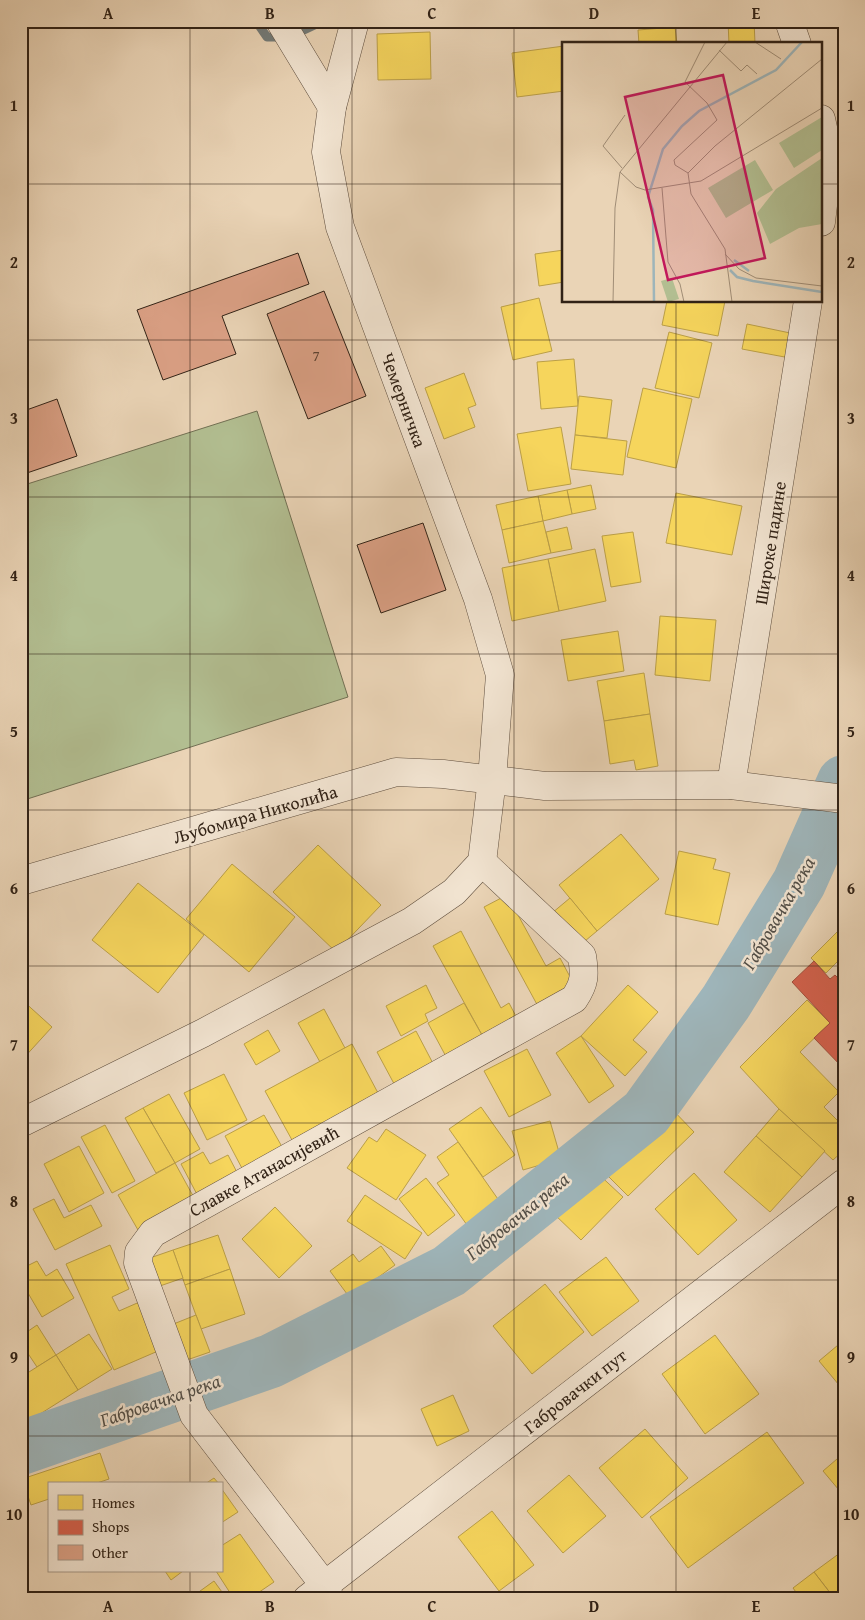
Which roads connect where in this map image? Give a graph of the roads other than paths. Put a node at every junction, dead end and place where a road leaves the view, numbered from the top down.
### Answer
1 (280, 21) edge
2 (355, 21) edge
3 (789, 21) edge
4 (796, 42) edge
5 (332, 108) junction
6 (822, 124) edge
7 (822, 214) edge
8 (808, 302) edge
9 (492, 779) junction
10 (731, 785) junction
11 (831, 797) edge
12 (482, 862) junction
13 (21, 881) edge
14 (21, 1123) edge
15 (844, 1183) edge
16 (321, 1594) edge

1 - 5 street
2 - 5 street, Чемерничка
3 - 4 street
5 - 9 street, Чемерничка
6 - 7 street
8 - 10 street, Широке падине
9 - 10 street
9 - 12 street
9 - 13 street, Љубомира Николића
10 - 11 street
12 - 14 street
12 - 16 street, Славке Атанасијевић
15 - 16 street, Габровачки пут

